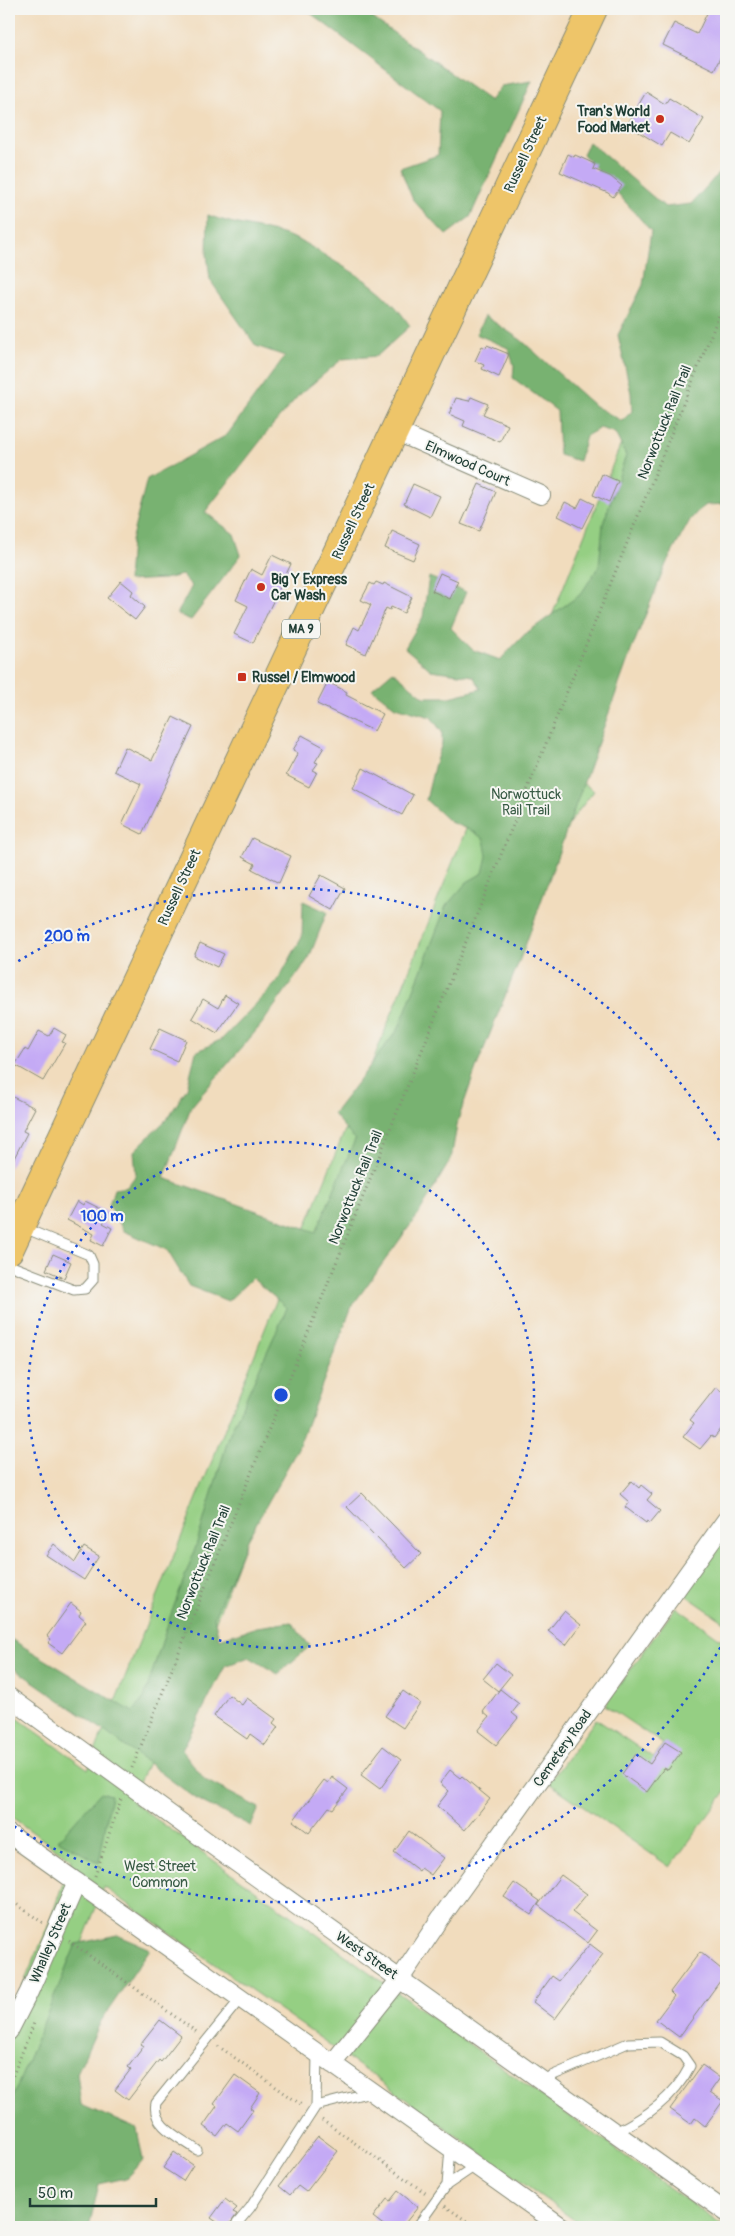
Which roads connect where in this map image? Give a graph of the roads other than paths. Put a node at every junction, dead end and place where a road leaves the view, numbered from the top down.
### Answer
1 (593, 9) edge
2 (395, 432) junction
3 (541, 495) dead end
4 (14, 1238) edge
5 (9, 1265) edge
6 (726, 1520) edge
7 (9, 1697) edge
8 (9, 1834) edge
9 (83, 1886) junction
10 (400, 1979) junction
11 (241, 1998) junction
12 (9, 2031) edge
13 (317, 2053) junction
14 (332, 2064) junction
15 (542, 2080) junction
16 (371, 2092) junction
17 (314, 2109) junction
18 (615, 2132) junction
19 (450, 2147) junction
20 (197, 2150) dead end
21 (475, 2166) junction
22 (447, 2185) junction
23 (726, 2212) edge
24 (234, 2227) edge
25 (417, 2227) edge
26 (562, 2227) edge

1 - 2 highway, Russell Street / MA 9
2 - 3 street, Elmwood Court
2 - 4 highway, Russell Street / MA 9
4 - 5 lane
6 - 10 street, Cemetery Road
7 - 10 street, West Street
8 - 9 street
9 - 11 street
9 - 12 street, Whalley Street
10 - 14 street, Cemetery Road
10 - 15 street, West Street
11 - 13 street
11 - 20 lane
13 - 14 street
13 - 17 lane
14 - 16 street
15 - 18 street, West Street
15 - 18 lane
16 - 17 lane
16 - 19 street
17 - 24 lane
18 - 23 street, West Street
19 - 21 street
19 - 22 lane
21 - 22 lane
21 - 26 street
22 - 25 lane

